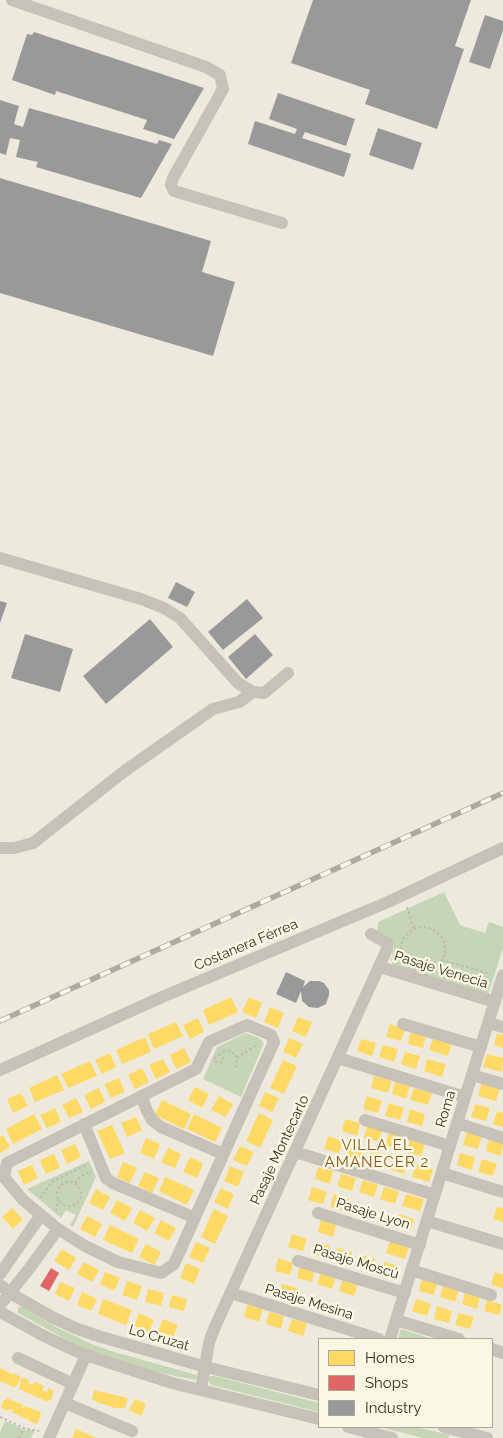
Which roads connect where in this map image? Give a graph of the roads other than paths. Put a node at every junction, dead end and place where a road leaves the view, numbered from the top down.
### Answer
1 (12, 0) edge
2 (282, 224) dead end
3 (0, 558) edge
4 (288, 672) dead end
5 (253, 692) junction
6 (0, 848) edge
7 (503, 848) edge
8 (371, 934) dead end
9 (380, 967) junction
10 (503, 976) edge
11 (494, 1002) junction
12 (488, 1023) junction
13 (402, 1024) dead end
14 (503, 1027) edge
15 (480, 1047) junction
16 (338, 1058) junction
17 (0, 1070) edge
18 (472, 1075) junction
19 (503, 1084) edge
20 (142, 1096) junction
21 (465, 1097) junction
22 (365, 1120) dead end
23 (457, 1123) junction
24 (84, 1124) junction
25 (503, 1138) edge
26 (450, 1146) junction
27 (295, 1152) junction
28 (223, 1154) junction
29 (442, 1173) junction
30 (503, 1192) edge
31 (435, 1195) junction
32 (37, 1211) junction
33 (318, 1213) dead end
34 (195, 1218) junction
35 (427, 1221) junction
36 (58, 1229) junction
37 (503, 1244) edge
38 (420, 1245) junction
39 (14, 1254) junction
40 (298, 1261) dead end
41 (29, 1270) junction
42 (411, 1270) junction
43 (0, 1274) edge
44 (5, 1289) edge
45 (231, 1293) junction
46 (405, 1293) junction
47 (491, 1295) dead end
48 (0, 1305) edge
49 (0, 1312) edge
50 (396, 1320) junction
51 (376, 1338) edge
52 (390, 1338) edge
53 (456, 1338) edge
54 (86, 1355) junction
55 (18, 1358) dead end
56 (206, 1367) junction
57 (73, 1384) junction
58 (201, 1389) junction
59 (318, 1395) edge
60 (65, 1403) junction
61 (318, 1420) edge
62 (447, 1428) edge
63 (364, 1429) edge
64 (132, 1431) dead end
65 (49, 1437) edge
66 (478, 1437) edge
67 (392, 1438) edge

1 - 2 street
3 - 5 street
4 - 5 street
5 - 6 street
7 - 17 street, Costanera Férrea
8 - 9 street, Pasaje Montecarlo
9 - 11 street, Pasaje Venecia
9 - 16 street, Pasaje Montecarlo
10 - 11 street, Roma
11 - 12 street, Roma
12 - 14 street
12 - 15 street, Roma
13 - 15 street
15 - 18 street, Roma
16 - 21 street
16 - 27 street, Pasaje Montecarlo
18 - 19 street
18 - 21 street, Roma
20 - 24 street
20 - 28 street
20 - 28 street
21 - 23 street, Roma
22 - 26 street
23 - 25 street
23 - 26 street, Roma
24 - 32 street
24 - 34 street
26 - 29 street, Roma
27 - 31 street
27 - 45 street, Pasaje Montecarlo
28 - 34 street
29 - 30 street
29 - 31 street, Roma
31 - 35 street, Roma
32 - 36 street
32 - 39 street
33 - 38 street, Pasaje Lyon
34 - 36 street
35 - 37 street
35 - 38 street, Roma
36 - 41 street
38 - 42 street, Roma
39 - 41 street
39 - 43 street
40 - 46 street, Pasaje Moscú
41 - 44 street
42 - 46 street, Roma
42 - 47 street
44 - 48 street
44 - 56 street, Lo Cruzat
45 - 51 street, Pasaje Mesina
45 - 56 street, Pasaje Montecarlo
46 - 50 street, Roma
49 - 54 street
50 - 52 street, Roma
50 - 53 street
54 - 57 street
54 - 58 street
55 - 57 street
56 - 58 street, Pasaje Montecarlo
56 - 59 street, Lo Cruzat
57 - 60 street
58 - 61 street
60 - 64 street
60 - 65 street
62 - 66 street
63 - 67 street

